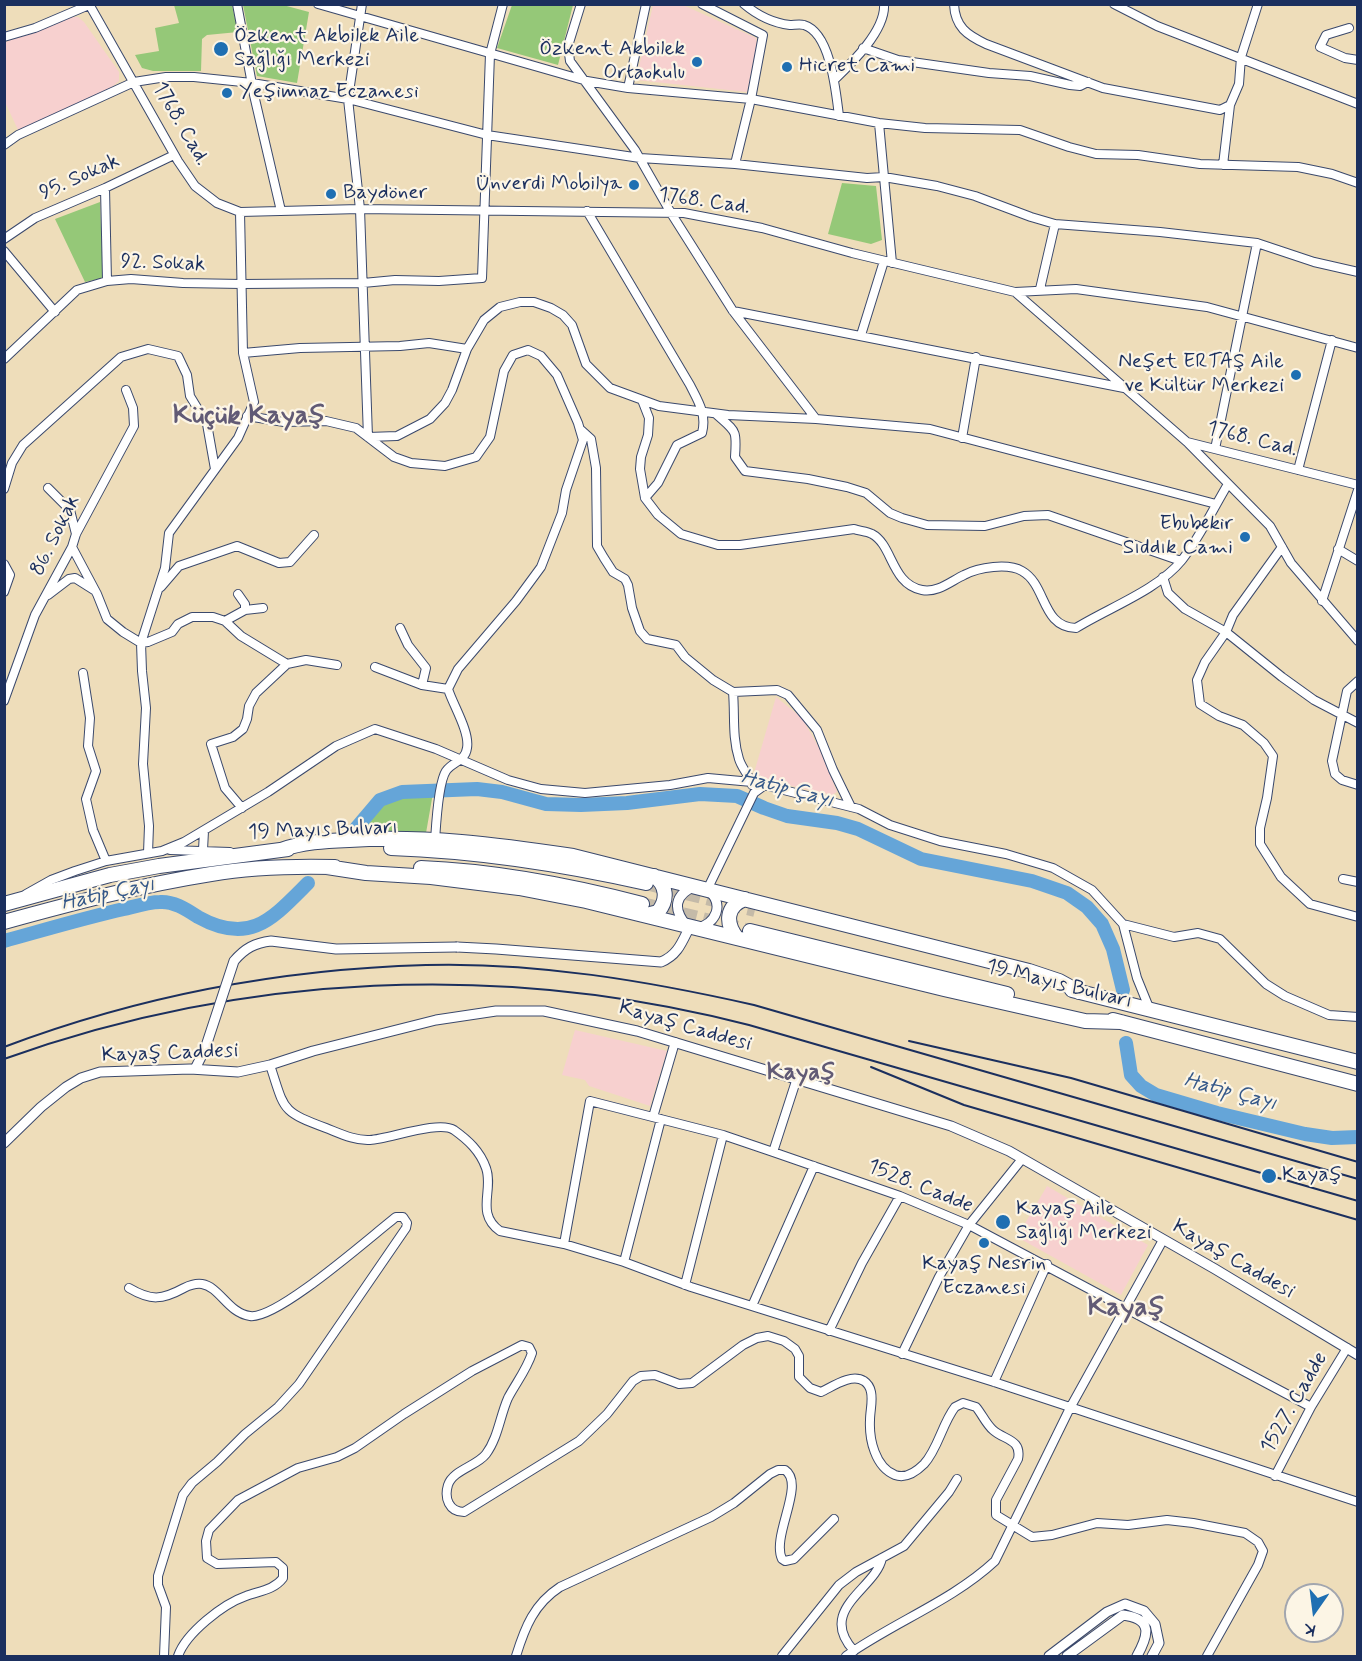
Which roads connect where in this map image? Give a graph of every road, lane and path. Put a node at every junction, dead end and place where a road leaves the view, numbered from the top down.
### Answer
1 (237, 4) edge
2 (318, 4) edge
3 (362, 4) edge
4 (503, 4) edge
5 (581, 4) edge
6 (646, 4) edge
7 (702, 4) edge
8 (744, 4) edge
9 (884, 4) edge
10 (954, 4) edge
11 (1114, 4) edge
12 (1258, 4) edge
13 (89, 5) edge
14 (360, 15) junction
15 (1349, 28) dead end
16 (4, 37) edge
17 (863, 48) junction
18 (490, 54) junction
19 (1241, 57) junction
20 (1358, 60) edge
21 (834, 80) junction
22 (587, 81) junction
23 (134, 82) junction
24 (1088, 82) junction
25 (252, 83) junction
26 (628, 87) junction
27 (348, 99) junction
28 (751, 99) junction
29 (1358, 104) edge
30 (1230, 105) junction
31 (839, 116) junction
32 (879, 123) junction
33 (487, 135) junction
34 (4, 145) edge
35 (174, 154) junction
36 (640, 158) junction
37 (735, 164) junction
38 (1223, 165) junction
39 (884, 177) junction
40 (1358, 183) edge
41 (105, 188) junction
42 (360, 209) junction
43 (281, 211) junction
44 (486, 211) junction
45 (587, 211) junction
46 (240, 212) junction
47 (671, 213) junction
48 (1055, 224) junction
49 (4, 239) edge
50 (1257, 243) junction
51 (4, 251) edge
52 (888, 262) junction
53 (1358, 272) edge
54 (107, 280) junction
55 (363, 283) junction
56 (242, 284) junction
57 (1040, 289) junction
58 (1015, 292) junction
59 (733, 311) junction
60 (55, 312) junction
61 (1241, 316) junction
62 (861, 335) junction
63 (1332, 340) junction
64 (366, 348) junction
65 (1358, 348) edge
66 (467, 349) junction
67 (243, 353) junction
68 (976, 357) junction
69 (4, 358) edge
70 (1126, 388) junction
71 (126, 390) dead end
72 (642, 400) junction
73 (703, 412) junction
74 (715, 413) junction
75 (248, 416) junction
76 (816, 419) junction
77 (580, 429) junction
78 (368, 437) junction
79 (962, 438) junction
80 (1187, 442) junction
81 (1215, 449) junction
82 (8, 462) edge
83 (215, 469) junction
84 (1298, 470) junction
85 (1228, 484) junction
86 (1358, 485) edge
87 (48, 488) dead end
88 (4, 489) edge
89 (1358, 490) edge
90 (645, 498) junction
91 (1216, 504) junction
92 (76, 534) junction
93 (314, 535) dead end
94 (72, 547) junction
95 (1282, 547) junction
96 (1338, 549) junction
97 (1181, 561) junction
98 (1358, 561) edge
99 (4, 564) edge
100 (1163, 577) junction
101 (95, 590) junction
102 (4, 592) edge
103 (156, 593) junction
104 (238, 594) dead end
105 (46, 596) junction
106 (1322, 601) junction
107 (263, 608) dead end
108 (245, 610) junction
109 (225, 621) junction
110 (400, 628) dead end
111 (1226, 632) junction
112 (1358, 641) edge
113 (141, 643) junction
114 (287, 664) junction
115 (337, 665) dead end
116 (375, 667) dead end
117 (83, 673) dead end
118 (1358, 681) edge
119 (422, 685) junction
120 (448, 689) junction
121 (733, 692) junction
122 (4, 701) edge
123 (1342, 715) junction
124 (1358, 723) edge
125 (462, 760) junction
126 (752, 782) junction
127 (765, 785) junction
128 (1358, 785) edge
129 (754, 793) junction
130 (851, 807) junction
131 (242, 808) junction
132 (204, 831) junction
133 (362, 843) junction
134 (435, 844) junction
135 (203, 850) junction
136 (281, 850) junction
137 (162, 851) junction
138 (148, 853) junction
139 (249, 853) junction
140 (106, 861) junction
141 (1343, 879) dead end
142 (650, 880) junction
143 (1358, 882) edge
144 (701, 888) junction
145 (7, 904) edge
146 (750, 904) junction
147 (644, 909) junction
148 (1358, 917) edge
149 (4, 922) edge
150 (1123, 924) junction
151 (691, 926) junction
152 (744, 934) junction
153 (1150, 1010) junction
154 (1358, 1017) edge
155 (675, 1042) junction
156 (1358, 1062) edge
157 (270, 1065) junction
158 (195, 1069) junction
159 (797, 1078) junction
160 (1358, 1084) edge
161 (657, 1118) junction
162 (723, 1135) junction
163 (4, 1143) edge
164 (773, 1152) junction
165 (1022, 1159) junction
166 (814, 1166) junction
167 (900, 1196) junction
168 (969, 1225) junction
169 (1163, 1240) junction
170 (564, 1244) junction
171 (624, 1262) junction
172 (1047, 1264) junction
173 (685, 1285) junction
174 (129, 1288) dead end
175 (752, 1306) junction
176 (1125, 1307) junction
177 (829, 1331) junction
178 (1347, 1348) junction
179 (902, 1354) junction
180 (1358, 1355) edge
181 (994, 1382) junction
182 (1070, 1407) junction
183 (1311, 1407) junction
184 (1275, 1476) junction
185 (957, 1479) dead end
186 (1357, 1501) edge
187 (834, 1519) dead end
188 (1011, 1524) junction
189 (882, 1558) junction
190 (854, 1651) junction
191 (164, 1656) edge
192 (178, 1656) edge
193 (516, 1656) edge
194 (782, 1656) edge
195 (846, 1656) edge
196 (1049, 1656) edge
197 (1067, 1656) edge
198 (1137, 1656) edge
199 (1152, 1656) edge
200 (1207, 1656) edge

1 - 25 street
2 - 14 street
3 - 14 street
4 - 18 street
5 - 22 street
6 - 26 street
7 - 28 street
8 - 21 street
9 - 17 street
10 - 24 street
11 - 19 street
12 - 19 street
13 - 16 street
13 - 23 street, 1768. Cad.
14 - 18 street
14 - 27 street
15 - 20 street
17 - 21 street
17 - 24 street
18 - 22 street
18 - 33 street
19 - 29 street
19 - 30 street
21 - 31 street
22 - 26 street
22 - 36 street
23 - 25 street
23 - 34 street
23 - 35 street, 1768. Cad.
24 - 30 street
25 - 27 street
25 - 43 street
26 - 28 street
27 - 33 street
27 - 42 street
28 - 31 street
28 - 37 street
30 - 38 street
31 - 32 street
32 - 38 street
32 - 39 street
33 - 36 street
33 - 44 street
35 - 41 street, 95. Sokak
35 - 46 street, 1768. Cad.
36 - 37 street
36 - 47 street
37 - 39 street
38 - 40 street
39 - 48 street
39 - 52 street
41 - 49 street, 95. Sokak
41 - 54 street
42 - 43 street, 1768. Cad.
42 - 44 street, 1768. Cad.
42 - 55 street
43 - 46 street, 1768. Cad.
44 - 45 street, 1768. Cad.
44 - 55 street, 92. Sokak
45 - 47 street, 1768. Cad.
45 - 73 street
46 - 56 street
47 - 52 street, 1768. Cad.
47 - 59 street
48 - 50 street
48 - 57 street
50 - 53 street
50 - 61 street
51 - 60 street
52 - 58 street, 1768. Cad.
52 - 62 street
54 - 56 street, 92. Sokak
54 - 60 street, 92. Sokak
55 - 56 street, 92. Sokak
55 - 64 street
56 - 67 street
57 - 58 street
57 - 61 street
58 - 70 street, 1768. Cad.
59 - 62 street
59 - 76 street
60 - 69 street, 92. Sokak
61 - 63 street
61 - 81 street
62 - 68 street
63 - 65 street
63 - 84 street
64 - 66 street
64 - 67 street
64 - 78 street
66 - 72 street
66 - 78 street
67 - 75 street
68 - 70 street
68 - 79 street
70 - 80 street, 1768. Cad.
71 - 92 street, 86. Sokak
72 - 73 street
72 - 90 street
73 - 74 street
73 - 90 street
74 - 76 street
74 - 97 street
75 - 78 street
75 - 83 street
76 - 79 street
77 - 78 street
77 - 120 street
77 - 121 street
79 - 91 street
80 - 81 street, 1768. Cad.
80 - 85 street
81 - 84 street, 1768. Cad.
82 - 83 street
82 - 88 street
83 - 103 street
84 - 86 street, 1768. Cad.
85 - 91 street
85 - 95 street
87 - 92 street
89 - 96 street
90 - 100 street
91 - 97 street
92 - 94 street, 86. Sokak
93 - 103 street
94 - 101 street
94 - 105 street, 86. Sokak
95 - 106 street
95 - 111 street
96 - 98 street
96 - 106 street
97 - 100 street
99 - 102 street, 86. Sokak
100 - 111 street
101 - 105 street
101 - 113 street
103 - 113 street
104 - 108 street
105 - 122 street, 86. Sokak
106 - 112 street
107 - 108 street
108 - 109 street
109 - 113 street
109 - 114 street
110 - 119 street
111 - 123 street
111 - 148 street
113 - 138 street
114 - 115 street
114 - 131 street
116 - 119 street
117 - 140 street
118 - 123 street
119 - 120 street
120 - 125 street
121 - 126 street
121 - 130 street
123 - 124 street
123 - 128 street
125 - 126 street
125 - 131 street
125 - 134 street
126 - 127 street
126 - 129 street
127 - 129 street
127 - 130 street
129 - 144 street
130 - 150 street
131 - 132 street
132 - 135 street
132 - 137 street
133 - 134 highway, 19 Mayıs Bulvarı
133 - 136 highway, 19 Mayıs Bulvarı
133 - 136 highway
134 - 142 highway, 19 Mayıs Bulvarı
135 - 137 street
135 - 139 street
136 - 139 highway, 19 Mayıs Bulvarı
137 - 138 street
138 - 140 street
139 - 145 highway, 19 Mayıs Bulvarı
140 - 145 street
141 - 143 street
142 - 144 highway, 19 Mayıs Bulvarı
142 - 147 highway
144 - 146 highway, 19 Mayıs Bulvarı
144 - 151 street
144 - 151 street
146 - 152 highway
146 - 153 highway, 19 Mayıs Bulvarı
147 - 149 highway, 19 Mayıs Bulvarı
147 - 151 highway, 19 Mayıs Bulvarı
150 - 153 street
150 - 154 street
151 - 152 highway, 19 Mayıs Bulvarı
151 - 158 street, bridge
152 - 160 highway, 19 Mayıs Bulvarı
153 - 156 highway, 19 Mayıs Bulvarı
155 - 157 street, Kayaş Caddesi
155 - 159 street, Kayaş Caddesi
155 - 161 street
157 - 158 street, Kayaş Caddesi
157 - 170 street
158 - 163 street, Kayaş Caddesi
159 - 164 street
159 - 165 street, Kayaş Caddesi
161 - 162 street, 1528. Cadde
161 - 170 street, 1528. Cadde
161 - 171 street
162 - 164 street, 1528. Cadde
162 - 173 street
164 - 166 street, 1528. Cadde
165 - 168 street
165 - 169 street, Kayaş Caddesi
166 - 167 street, 1528. Cadde
166 - 175 street
167 - 168 street, 1528. Cadde
167 - 177 street
168 - 172 street, 1528. Cadde
168 - 179 street
169 - 176 street
169 - 178 street, Kayaş Caddesi
170 - 171 street
171 - 173 street
172 - 176 street, 1528. Cadde
172 - 181 street
173 - 175 street
174 - 191 street
175 - 177 street
176 - 182 street
176 - 183 street, 1528. Cadde
177 - 179 street
178 - 180 street, Kayaş Caddesi
178 - 183 street, 1527. Cadde
179 - 181 street
181 - 182 street
182 - 184 street
182 - 188 street
183 - 184 street, 1527. Cadde
184 - 186 street
185 - 189 street
187 - 193 street
188 - 190 street
188 - 192 street
188 - 200 street
189 - 190 street
189 - 194 street
190 - 195 street
196 - 199 street
197 - 198 street

